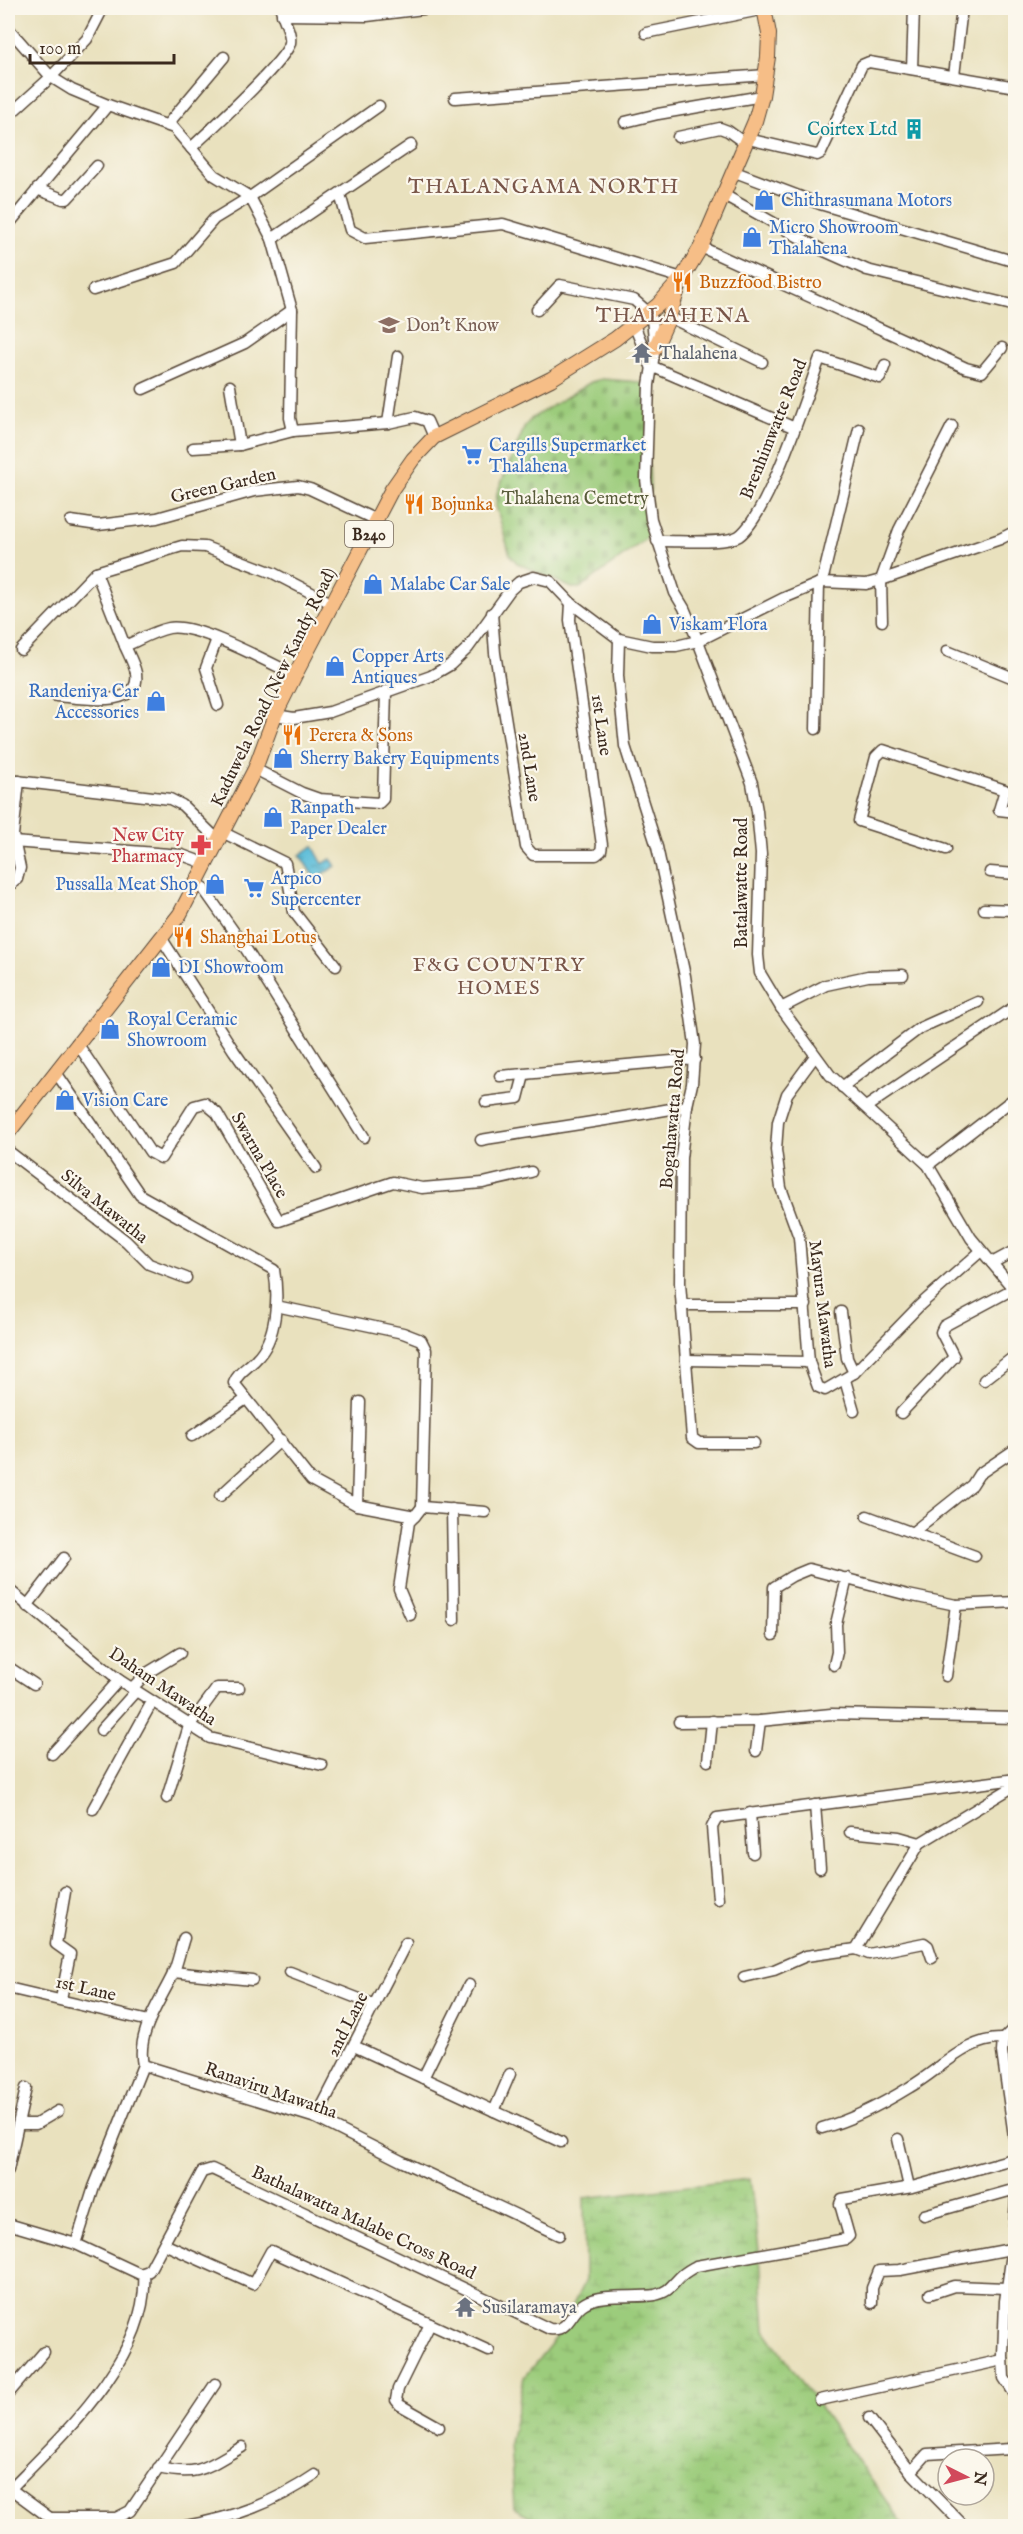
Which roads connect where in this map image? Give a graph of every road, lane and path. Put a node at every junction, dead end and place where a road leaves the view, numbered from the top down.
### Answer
1 (103, 8) edge
2 (430, 8) edge
3 (764, 8) edge
4 (914, 8) edge
5 (962, 8) edge
6 (281, 9) edge
7 (8, 28) edge
8 (646, 33) dead end
9 (224, 57) dead end
10 (912, 69) junction
11 (766, 75) junction
12 (954, 76) junction
13 (51, 77) junction
14 (1016, 87) edge
15 (762, 96) junction
16 (456, 98) dead end
17 (108, 105) junction
18 (379, 106) dead end
19 (8, 116) edge
20 (625, 122) dead end
21 (167, 125) junction
22 (678, 137) dead end
23 (747, 142) junction
24 (411, 145) dead end
25 (191, 148) junction
26 (97, 166) dead end
27 (735, 172) junction
28 (37, 189) junction
29 (340, 194) junction
30 (724, 195) junction
31 (250, 197) junction
32 (8, 225) edge
33 (273, 239) junction
34 (701, 246) junction
35 (1016, 262) edge
36 (682, 278) junction
37 (93, 290) dead end
38 (1016, 306) edge
39 (292, 310) junction
40 (537, 310) dead end
41 (649, 313) junction
42 (669, 317) junction
43 (634, 325) junction
44 (655, 348) junction
45 (1002, 348) dead end
46 (398, 356) dead end
47 (762, 362) dead end
48 (885, 365) dead end
49 (651, 366) junction
50 (230, 386) dead end
51 (143, 388) dead end
52 (388, 423) junction
53 (952, 426) dead end
54 (795, 428) junction
55 (859, 429) dead end
56 (293, 431) junction
57 (434, 437) junction
58 (240, 445) junction
59 (193, 448) dead end
60 (376, 519) junction
61 (71, 521) dead end
62 (1016, 531) edge
63 (1000, 538) junction
64 (657, 541) junction
65 (1016, 541) edge
66 (96, 572) junction
67 (881, 580) junction
68 (820, 582) junction
69 (333, 603) junction
70 (571, 603) junction
71 (492, 613) junction
72 (882, 621) dead end
73 (217, 639) junction
74 (619, 639) junction
75 (698, 641) junction
76 (126, 646) junction
77 (21, 650) dead end
78 (947, 651) dead end
79 (295, 675) junction
80 (1016, 679) edge
81 (386, 691) junction
82 (56, 696) dead end
83 (218, 705) dead end
84 (275, 715) junction
85 (816, 729) dead end
86 (255, 769) junction
87 (13, 781) edge
88 (1016, 812) edge
89 (220, 836) junction
90 (11, 838) edge
91 (946, 849) dead end
92 (601, 851) joint
93 (207, 864) junction
94 (990, 872) dead end
95 (1016, 874) edge
96 (198, 881) junction
97 (8, 887) edge
98 (984, 909) dead end
99 (1016, 910) edge
100 (162, 939) junction
101 (336, 966) dead end
102 (903, 975) dead end
103 (978, 1002) dead end
104 (1016, 1006) edge
105 (781, 1008) junction
106 (77, 1043) junction
107 (815, 1056) junction
108 (695, 1059) junction
109 (55, 1071) junction
110 (524, 1075) junction
111 (500, 1076) dead end
112 (842, 1087) junction
113 (1016, 1097) edge
114 (486, 1102) dead end
115 (687, 1106) junction
116 (867, 1107) junction
117 (8, 1133) edge
118 (364, 1137) dead end
119 (481, 1140) dead end
120 (8, 1151) edge
121 (928, 1165) junction
122 (316, 1168) dead end
123 (531, 1172) dead end
124 (1016, 1250) edge
125 (981, 1251) junction
126 (992, 1263) junction
127 (186, 1278) dead end
128 (1014, 1290) edge
129 (682, 1305) junction
130 (806, 1305) junction
131 (276, 1306) junction
132 (840, 1312) dead end
133 (1016, 1355) edge
134 (686, 1360) junction
135 (809, 1362) junction
136 (849, 1376) junction
137 (984, 1380) dead end
138 (246, 1399) junction
139 (360, 1402) dead end
140 (854, 1412) dead end
141 (901, 1413) dead end
142 (192, 1436) dead end
143 (281, 1440) junction
144 (754, 1443) dead end
145 (1016, 1449) edge
146 (220, 1497) dead end
147 (357, 1505) junction
148 (452, 1509) junction
149 (418, 1511) junction
150 (484, 1512) dead end
151 (867, 1516) dead end
152 (914, 1532) junction
153 (975, 1556) dead end
154 (64, 1558) dead end
155 (847, 1578) junction
156 (8, 1589) edge
157 (1016, 1602) edge
158 (956, 1605) junction
159 (27, 1606) junction
160 (410, 1615) dead end
161 (454, 1620) dead end
162 (773, 1635) dead end
163 (180, 1653) dead end
164 (834, 1665) dead end
165 (8, 1667) edge
166 (946, 1676) dead end
167 (119, 1680) junction
168 (34, 1684) dead end
169 (239, 1688) dead end
170 (134, 1690) junction
171 (152, 1702) junction
172 (1016, 1718) edge
173 (712, 1721) junction
174 (760, 1721) junction
175 (679, 1722) dead end
176 (189, 1726) junction
177 (101, 1730) dead end
178 (756, 1751) dead end
179 (52, 1754) dead end
180 (708, 1761) dead end
181 (322, 1765) dead end
182 (1016, 1779) edge
183 (1016, 1785) edge
184 (167, 1798) dead end
185 (815, 1805) junction
186 (93, 1809) dead end
187 (750, 1814) junction
188 (850, 1832) dead end
189 (920, 1843) junction
190 (753, 1852) dead end
191 (820, 1868) dead end
192 (65, 1892) dead end
193 (718, 1899) dead end
194 (184, 1938) dead end
195 (406, 1943) dead end
196 (855, 1949) junction
197 (932, 1958) dead end
198 (173, 1972) junction
199 (290, 1972) dead end
200 (744, 1977) dead end
201 (252, 1980) dead end
202 (470, 1985) dead end
203 (11, 1989) edge
204 (61, 1999) junction
205 (375, 2005) junction
206 (149, 2021) junction
207 (1016, 2026) edge
208 (1003, 2039) junction
209 (354, 2046) junction
210 (143, 2065) junction
211 (510, 2074) dead end
212 (423, 2078) junction
213 (26, 2088) dead end
214 (1011, 2098) edge
215 (58, 2111) dead end
216 (494, 2111) junction
217 (316, 2118) junction
218 (19, 2124) junction
219 (822, 2128) dead end
220 (898, 2139) dead end
221 (561, 2142) dead end
222 (1016, 2151) edge
223 (1016, 2158) edge
224 (8, 2170) edge
225 (909, 2187) junction
226 (1016, 2189) edge
227 (1015, 2200) edge
228 (924, 2215) dead end
229 (8, 2224) edge
230 (559, 2235) dead end
231 (76, 2244) junction
232 (164, 2244) junction
233 (1014, 2247) edge
234 (144, 2274) junction
235 (1006, 2288) junction
236 (930, 2294) dead end
237 (1010, 2302) edge
238 (872, 2303) dead end
239 (430, 2324) junction
240 (489, 2350) dead end
241 (44, 2352) dead end
242 (1003, 2360) junction
243 (215, 2384) dead end
244 (8, 2394) edge
245 (1016, 2396) edge
246 (820, 2400) dead end
247 (869, 2418) dead end
248 (439, 2427) dead end
249 (1016, 2443) edge
250 (242, 2447) dead end
251 (158, 2468) junction
252 (911, 2472) junction
253 (315, 2475) dead end
254 (9, 2488) edge
255 (48, 2522) edge
256 (186, 2526) edge
257 (964, 2526) edge

1 - 13 street
2 - 6 street
3 - 8 street
3 - 11 main road, Kaduwela Road (New Kandy Road) / B240
4 - 10 street
5 - 12 street
6 - 25 street
7 - 13 street
9 - 21 street
10 - 12 street
10 - 23 street
11 - 15 main road, Kaduwela Road (New Kandy Road) / B240
11 - 16 street
12 - 14 street
13 - 17 street
13 - 19 street
15 - 20 street
15 - 23 main road, Kaduwela Road (New Kandy Road) / B240
17 - 21 street
17 - 28 street
18 - 31 street
21 - 25 street
22 - 23 street
23 - 27 main road, Kaduwela Road (New Kandy Road) / B240
24 - 29 street
25 - 31 street
26 - 28 street
27 - 30 main road, Kaduwela Road (New Kandy Road) / B240
27 - 35 street
28 - 32 street
29 - 33 street
29 - 36 street
30 - 34 main road, Kaduwela Road (New Kandy Road) / B240
30 - 38 street
31 - 33 street
31 - 37 street
33 - 39 street
34 - 36 main road, Kaduwela Road (New Kandy Road) / B240
34 - 45 street
36 - 41 main road, Kaduwela Road (New Kandy Road) / B240
36 - 42 main road
39 - 51 street
39 - 56 street
40 - 41 street
41 - 43 main road, Kaduwela Road (New Kandy Road) / B240
41 - 44 street, Batalawatte Road
42 - 44 main road
42 - 47 street
43 - 49 street
43 - 57 main road, Kaduwela Road (New Kandy Road) / B240
44 - 49 street, Batalawatte Road
46 - 52 street
48 - 54 street, Brenhimwatte Road
49 - 54 street
49 - 64 street, Batalawatte Road
50 - 58 street
52 - 56 street
52 - 57 street
53 - 67 street
54 - 64 street, Brenhimwatte Road
55 - 68 street
56 - 58 street
57 - 60 main road, Kaduwela Road (New Kandy Road) / B240
58 - 59 street
60 - 61 street, Green Garden
60 - 69 main road, Kaduwela Road (New Kandy Road) / B240
62 - 63 street
63 - 65 street
63 - 67 street
64 - 75 street, Batalawatte Road
66 - 69 street
66 - 76 street
66 - 77 street
67 - 68 street
67 - 72 street
68 - 75 street
68 - 85 street
69 - 79 main road, Kaduwela Road (New Kandy Road) / B240
70 - 71 street
70 - 74 street
70 - 92 street, 1st Lane
71 - 81 street
71 - 92 street, 2nd Lane
73 - 76 street
73 - 79 street
73 - 83 street
74 - 75 street
74 - 108 street, Bogahawatta Road
75 - 105 street, Batalawatte Road
76 - 82 street
78 - 80 street
79 - 84 main road, Kaduwela Road (New Kandy Road) / B240
81 - 84 street
81 - 86 street
84 - 86 main road, Kaduwela Road (New Kandy Road) / B240
86 - 89 main road, Kaduwela Road (New Kandy Road) / B240
87 - 89 street
87 - 90 street
88 - 91 street
89 - 93 main road, Kaduwela Road (New Kandy Road) / B240
89 - 101 street
90 - 93 street
90 - 97 street
93 - 96 main road, Kaduwela Road (New Kandy Road) / B240
94 - 95 street
96 - 100 main road, Kaduwela Road (New Kandy Road) / B240
96 - 118 street
98 - 99 street
100 - 106 main road, Kaduwela Road (New Kandy Road) / B240
100 - 122 street
102 - 105 street
103 - 112 street
104 - 116 street
105 - 107 street, Batalawatte Road
106 - 109 main road, Kaduwela Road (New Kandy Road) / B240
106 - 123 street, Swarna Place
107 - 112 street, Batalawatte Road
107 - 130 street, Mayura Mawatha
108 - 110 street
108 - 115 street, Bogahawatta Road
109 - 117 main road, Kaduwela Road (New Kandy Road) / B240
109 - 131 street
110 - 111 street
110 - 114 street
112 - 116 street, Batalawatte Road
113 - 121 street
115 - 119 street
115 - 129 street, Bogahawatta Road
116 - 121 street, Batalawatte Road
120 - 127 street, Silva Mawatha
121 - 125 street, Batalawatte Road
124 - 126 street
125 - 126 street, Batalawatte Road
125 - 136 street, Mayura Mawatha
126 - 128 street, Batalawatte Road
128 - 141 street
129 - 130 street
129 - 134 street, Bogahawatta Road
130 - 135 street, Mayura Mawatha
131 - 138 street
131 - 149 street
132 - 136 street
133 - 137 street
134 - 135 street
134 - 144 street, Bogahawatta Road
135 - 136 street, Mayura Mawatha
136 - 140 street
138 - 142 street
138 - 143 street
139 - 147 street
143 - 146 street
143 - 147 street
145 - 152 street
147 - 149 street
148 - 149 street
148 - 150 street
148 - 161 street
149 - 160 street
151 - 152 street
152 - 153 street
154 - 159 street
155 - 158 street
155 - 162 street
155 - 164 street
156 - 159 street, Daham Mawatha
157 - 158 street
158 - 166 street
159 - 167 street, Daham Mawatha
163 - 170 street
165 - 168 street
167 - 170 street, Daham Mawatha
167 - 179 street
169 - 176 street
170 - 171 street, Daham Mawatha
170 - 177 street
171 - 176 street, Daham Mawatha
171 - 186 street
172 - 174 street
173 - 174 street
173 - 175 street
173 - 180 street
174 - 178 street
176 - 181 street, Daham Mawatha
176 - 184 street
182 - 185 street
183 - 189 street
185 - 187 street
185 - 191 street
187 - 190 street
187 - 193 street
188 - 189 street
189 - 196 street
192 - 204 street
194 - 198 street
195 - 205 street, 2nd Lane
196 - 197 street
196 - 200 street
198 - 201 street
198 - 206 street
199 - 205 street
202 - 212 street
203 - 204 street, 1st Lane
204 - 206 street, 1st Lane
205 - 209 street, 2nd Lane
206 - 210 street
207 - 208 street
208 - 214 street
208 - 219 street
209 - 212 street
209 - 217 street, 2nd Lane
210 - 217 street, Ranaviru Mawatha
210 - 231 street
211 - 216 street
212 - 216 street
213 - 218 street
214 - 222 street
215 - 218 street
216 - 221 street
217 - 230 street, Ranaviru Mawatha
218 - 224 street
220 - 225 street
223 - 225 street, Bathalawatta Malabe Cross Road
225 - 232 street, Bathalawatta Malabe Cross Road
226 - 228 street
227 - 233 street
229 - 231 street
231 - 234 street
232 - 234 street, Bathalawatta Malabe Cross Road
232 - 239 street
233 - 235 street
233 - 238 street
234 - 254 street
235 - 236 street
235 - 237 street
237 - 242 street
239 - 240 street
239 - 248 street
241 - 244 street
242 - 245 street
242 - 246 street
243 - 251 street
247 - 252 street
249 - 252 street
250 - 251 street
251 - 255 street
252 - 257 street
253 - 256 street
254 - 255 street

